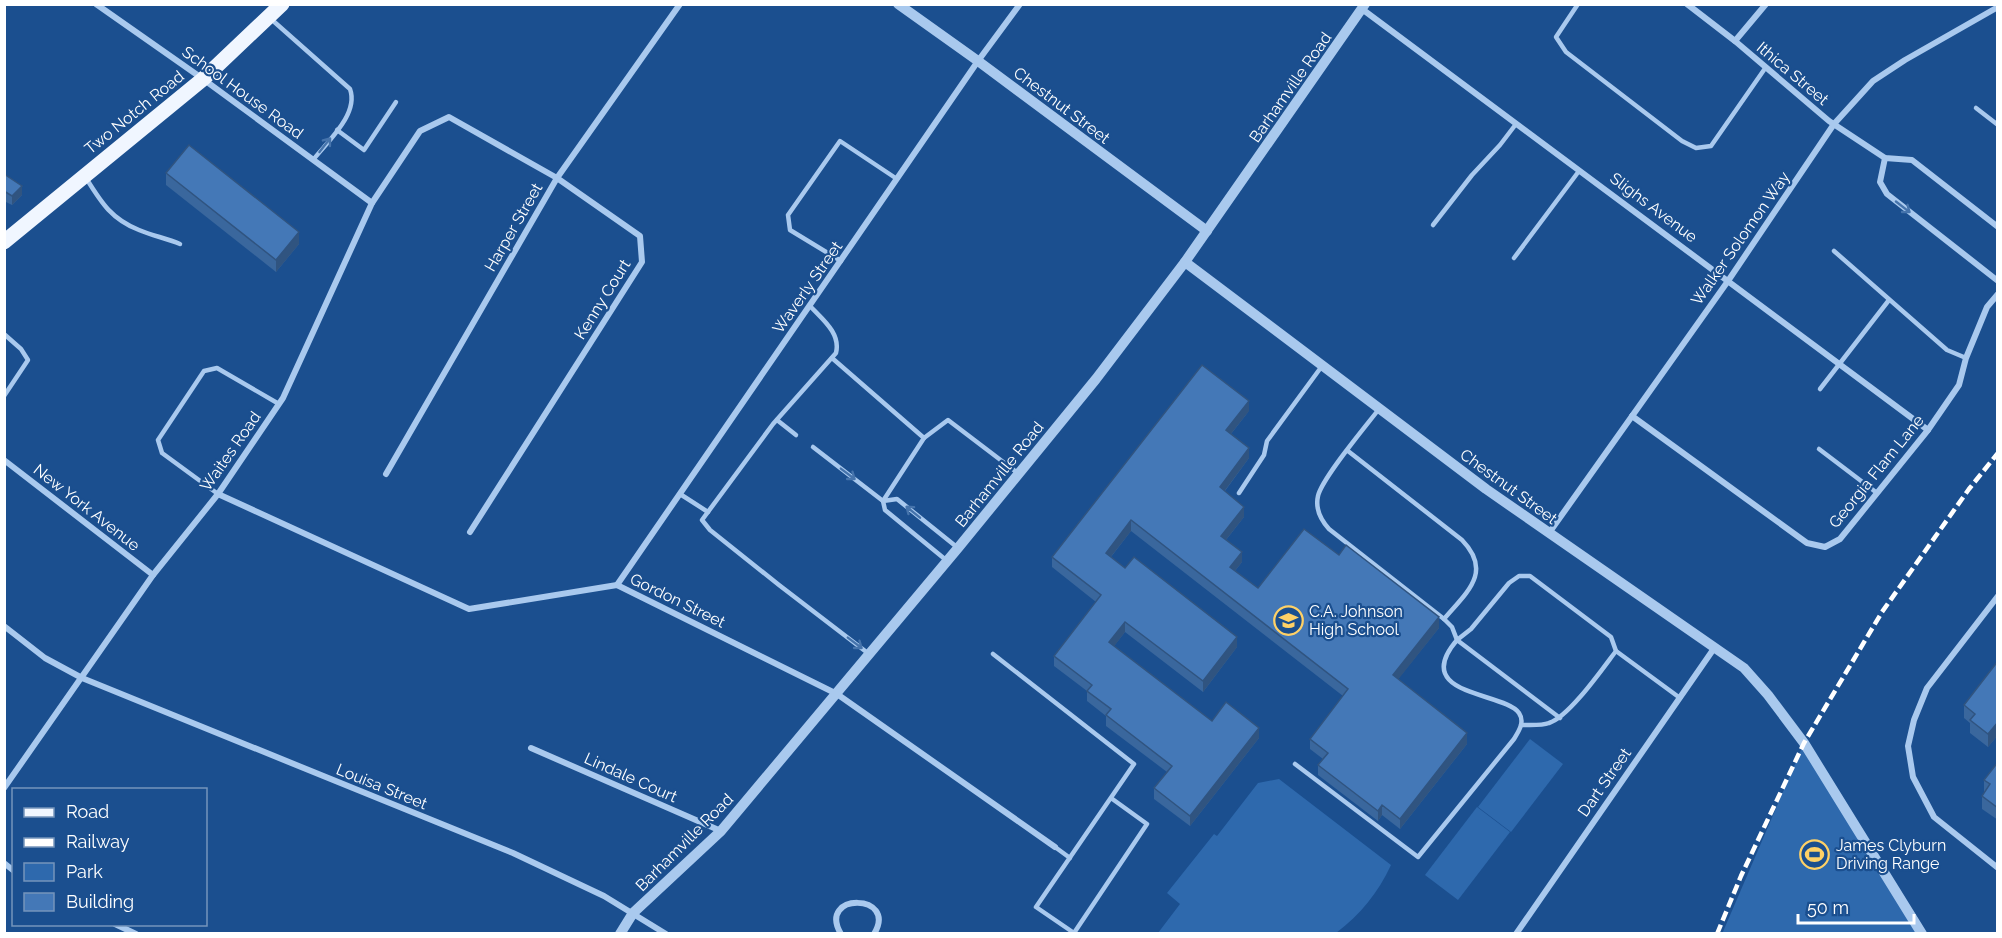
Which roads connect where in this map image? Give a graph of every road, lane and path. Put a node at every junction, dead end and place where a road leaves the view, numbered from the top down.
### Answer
1 (96, 4) edge
2 (282, 4) edge
3 (680, 4) edge
4 (898, 4) edge
5 (1020, 4) edge
6 (1578, 4) edge
7 (1687, 4) edge
8 (1766, 4) edge
9 (1363, 7) edge
10 (1998, 7) edge
11 (269, 17) junction
12 (1735, 41) junction
13 (978, 61) junction
14 (1766, 68) junction
15 (203, 79) junction
16 (396, 102) dead end
17 (1976, 108) dead end
18 (449, 117) joint
19 (1516, 124) junction
20 (1834, 124) junction
21 (1998, 125) edge
22 (337, 130) junction
23 (1885, 158) junction
24 (313, 160) junction
25 (1579, 171) junction
26 (85, 176) junction
27 (557, 178) junction
28 (897, 179) junction
29 (372, 203) junction
30 (1433, 225) dead end
31 (1998, 227) edge
32 (1207, 231) junction
33 (4, 242) edge
34 (180, 244) dead end
35 (1834, 251) dead end
36 (1514, 258) dead end
37 (841, 261) junction
38 (1185, 262) junction
39 (1728, 281) junction
40 (1998, 281) edge
41 (1998, 294) edge
42 (1889, 300) junction
43 (810, 306) junction
44 (4, 334) edge
45 (832, 358) junction
46 (1966, 358) junction
47 (1840, 365) junction
48 (1322, 366) junction
49 (1820, 389) dead end
50 (4, 396) edge
51 (279, 404) junction
52 (1379, 409) junction
53 (1632, 416) junction
54 (777, 420) junction
55 (1928, 430) junction
56 (796, 435) dead end
57 (924, 438) junction
58 (813, 447) dead end
59 (1819, 449) dead end
60 (1348, 451) junction
61 (4, 460) edge
62 (386, 474) dead end
63 (1019, 474) junction
64 (1239, 493) dead end
65 (1877, 493) junction
66 (218, 494) junction
67 (680, 494) junction
68 (883, 501) junction
69 (708, 512) junction
70 (470, 532) dead end
71 (1549, 533) junction
72 (958, 548) junction
73 (947, 561) junction
74 (153, 575) junction
75 (617, 585) junction
76 (1998, 596) edge
77 (1444, 619) junction
78 (4, 626) edge
79 (1457, 640) junction
80 (1715, 647) junction
81 (1616, 651) junction
82 (869, 654) junction
83 (993, 654) dead end
84 (82, 678) junction
85 (837, 694) junction
86 (1680, 698) junction
87 (1560, 718) junction
88 (1521, 725) junction
89 (531, 748) dead end
90 (1295, 764) dead end
91 (4, 788) edge
92 (1111, 798) junction
93 (721, 831) junction
94 (1055, 847) joint
95 (1070, 858) junction
96 (1998, 868) edge
97 (633, 913) junction
98 (120, 926) edge
99 (136, 933) edge
100 (620, 933) edge
101 (666, 933) edge
102 (841, 933) edge
103 (874, 933) edge
104 (1516, 933) edge
105 (1923, 933) edge

1 - 15 street, School House Road
2 - 11 main road, Two Notch Road
3 - 27 street, Harper Street
4 - 13 street, Chestnut Street
5 - 13 street, Waverly Street
6 - 14 lane
7 - 12 street, Ithica Street
8 - 12 street
9 - 19 street, Slighs Avenue
9 - 32 street, Barhamville Road
10 - 20 street, Walker Solomon Way
11 - 15 main road, Two Notch Road
11 - 22 lane
12 - 14 street, Ithica Street
13 - 28 street, Waverly Street
13 - 32 street, Chestnut Street
14 - 20 street, Ithica Street
15 - 24 street, School House Road
15 - 26 main road, Two Notch Road
16 - 22 lane
17 - 21 lane
18 - 27 street, Kenny Court
18 - 29 street, Waites Road
19 - 25 street, Slighs Avenue
19 - 30 lane
20 - 23 street, Ithica Street
20 - 39 street, Walker Solomon Way
24 -> 22 lane
23 - 31 street, Ithica Street
23 -> 40 street
24 - 29 street, School House Road
25 - 36 lane
25 - 39 street, Slighs Avenue
26 - 33 main road, Two Notch Road
26 - 34 lane
27 - 62 street, Harper Street
27 - 70 street, Kenny Court
28 - 37 street, Waverly Street
28 - 37 lane
29 - 51 street, Waites Road
32 - 38 street, Barhamville Road
35 - 42 lane
37 - 43 street, Waverly Street
38 - 48 street, Chestnut Street
38 - 63 street, Barhamville Road
39 - 47 street, Slighs Avenue
39 - 53 street, Walker Solomon Way
41 - 46 street, Georgia Flam Lane
42 - 46 lane
42 - 47 lane
43 - 45 lane
43 - 67 street, Waverly Street
44 - 50 lane
45 - 54 lane
45 - 57 lane
46 - 55 street, Georgia Flam Lane
47 - 49 lane
47 - 55 street, Slighs Avenue
48 - 52 street, Chestnut Street
48 - 64 lane
51 - 66 street, Waites Road
51 - 66 lane
52 - 60 lane
52 - 71 street, Chestnut Street
53 - 65 street, Georgia Flam Lane
53 - 71 street, Walker Solomon Way
54 - 56 lane
54 - 69 lane
55 - 65 street, Georgia Flam Lane
57 - 63 lane
57 - 68 lane
58 -> 68 lane
59 - 65 lane
60 - 77 lane
60 - 77 lane
61 - 74 street, New York Avenue
63 - 72 street, Barhamville Road
66 - 74 street, Waites Road
66 - 75 street, Gordon Street
67 - 69 lane
67 - 75 street, Waverly Street
72 -> 68 lane
68 - 73 lane
69 -> 82 lane
71 - 80 street, Chestnut Street
72 - 73 street, Barhamville Road
73 - 82 street, Barhamville Road
74 - 84 street, Waites Road
75 - 85 street, Gordon Street
76 - 96 street
77 - 79 lane
78 - 84 street
79 - 81 lane
79 - 87 lane
79 - 88 lane
80 - 86 street, Dart Street
80 - 105 street, Chestnut Street
81 - 86 lane
81 - 87 lane
82 - 85 street, Barhamville Road
83 - 92 lane
84 - 91 street, Waites Road
84 - 97 street, Louisa Street
85 - 93 street, Barhamville Road
85 - 94 street, Gordon Street
86 - 104 street, Dart Street
87 - 88 lane
88 - 90 lane
89 - 93 street, Lindale Court
92 - 95 lane
92 - 95 lane
93 - 97 street, Barhamville Road
94 - 95 lane
97 - 100 street, Barhamville Road
97 - 101 street, Louisa Street
98 - 99 street
102 - 103 street

